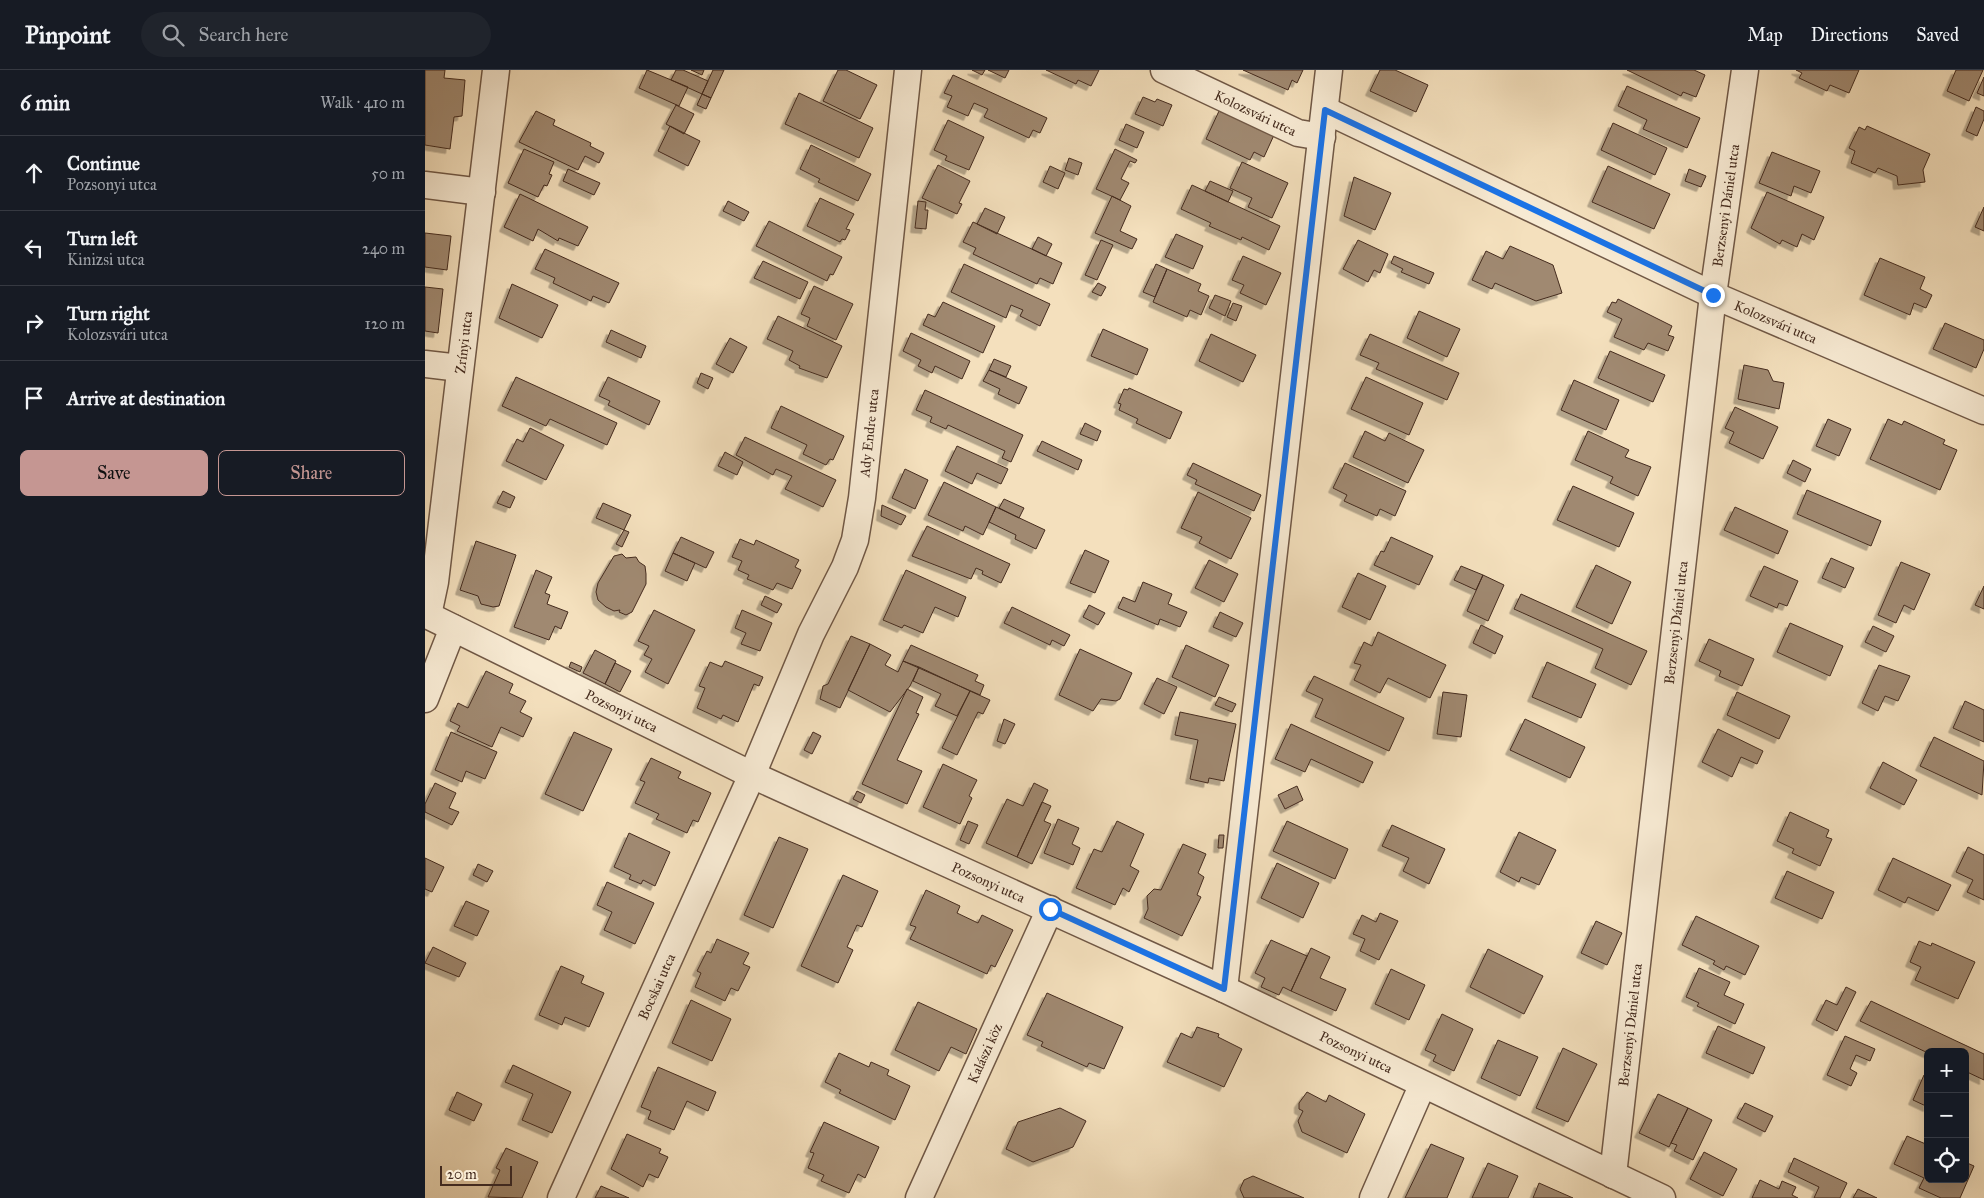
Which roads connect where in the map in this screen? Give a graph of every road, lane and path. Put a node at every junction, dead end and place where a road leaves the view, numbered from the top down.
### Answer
1 (496, 70) edge
2 (908, 70) edge
3 (1164, 70) edge
4 (1329, 70) edge
5 (1745, 70) edge
6 (1325, 110) junction
7 (1322, 137) junction
8 (425, 185) edge
9 (482, 192) junction
10 (1713, 295) junction
11 (425, 364) edge
12 (460, 368) junction
13 (1984, 411) edge
14 (427, 614) edge
15 (453, 628) junction
16 (425, 699) edge
17 (752, 775) junction
18 (1050, 909) junction
19 (1224, 989) junction
20 (1422, 1086) junction
21 (1613, 1175) junction
22 (561, 1198) edge
23 (919, 1198) edge
24 (1373, 1198) edge
25 (1661, 1198) edge

1 - 9 street, Zrínyi utca
2 - 17 street, Ady Endre utca
3 - 7 street, Kolozsvári utca
4 - 6 street
5 - 10 street, Berzsenyi Dániel utca
6 - 7 street
6 - 10 street, Kolozsvári utca
7 - 19 street
8 - 9 street
9 - 12 street, Zrínyi utca
10 - 13 street, Kolozsvári utca
10 - 21 street, Berzsenyi Dániel utca
11 - 12 street
12 - 14 street, Zrínyi utca
14 - 15 street, Pozsonyi utca
15 - 16 street
15 - 17 street, Pozsonyi utca
17 - 18 street, Pozsonyi utca
17 - 22 street, Bocskai utca
18 - 19 street, Pozsonyi utca
18 - 23 street, Kalászi köz
19 - 20 street, Pozsonyi utca
20 - 21 street, Pozsonyi utca
20 - 24 street
21 - 25 street, Pozsonyi utca

